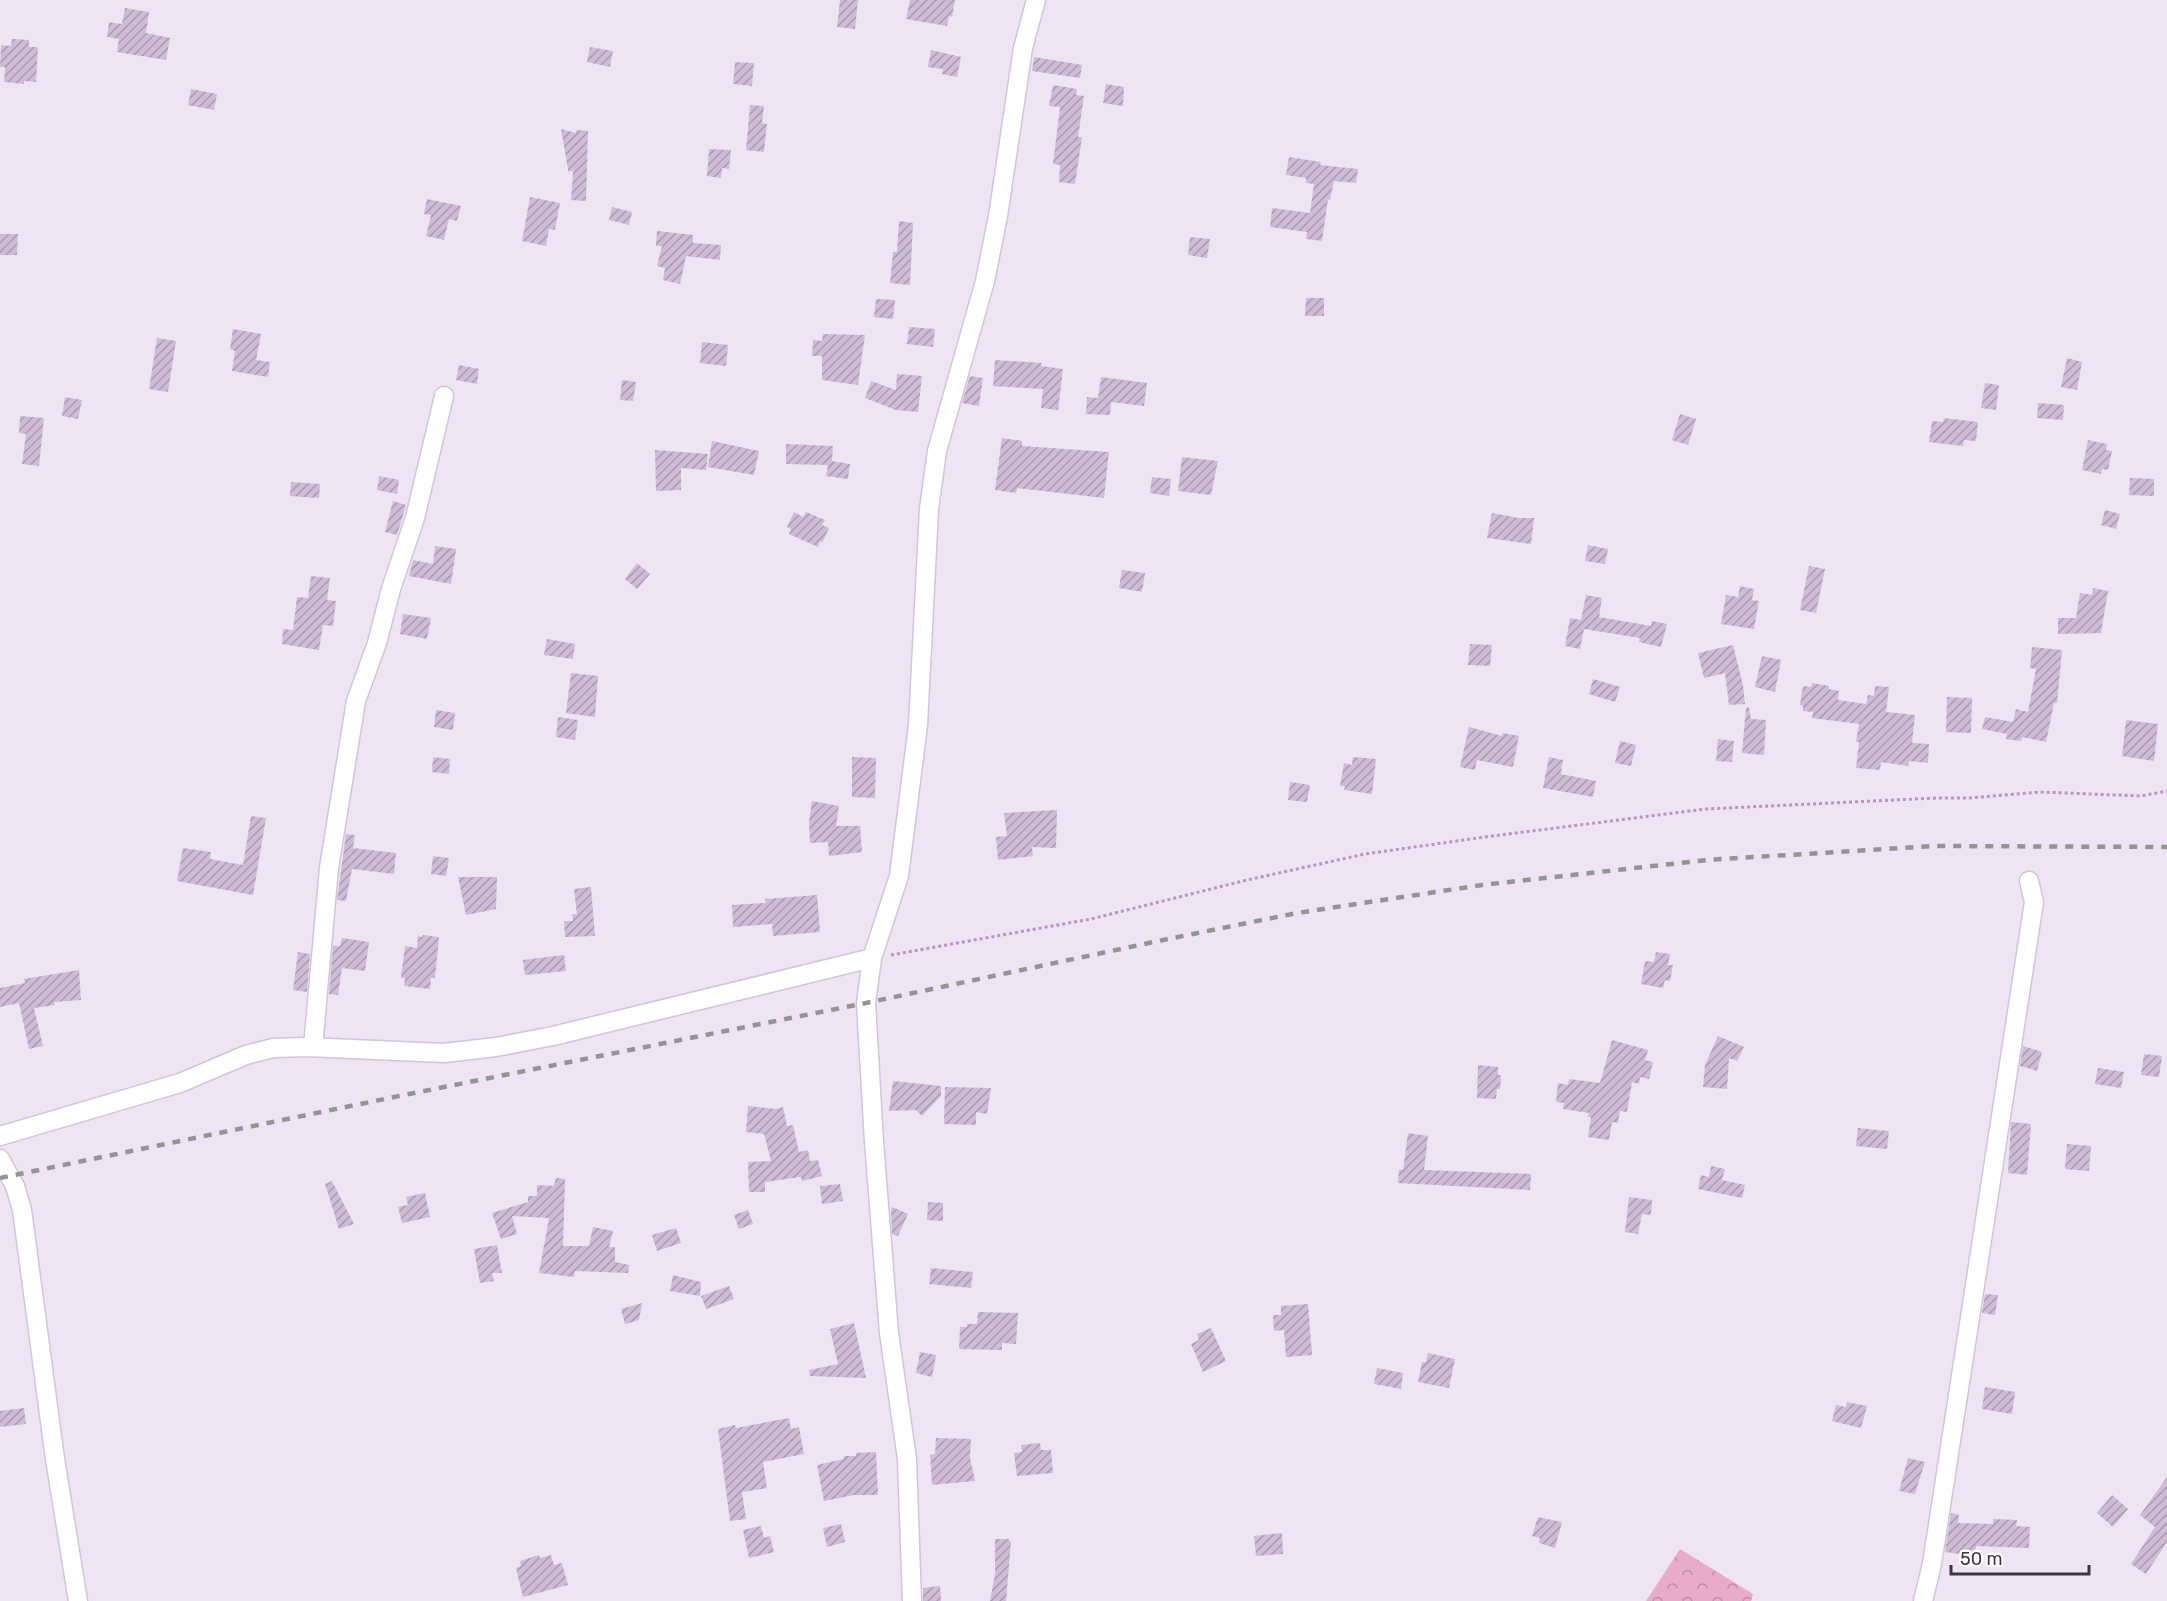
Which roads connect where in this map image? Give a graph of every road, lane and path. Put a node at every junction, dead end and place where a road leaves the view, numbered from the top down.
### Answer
1 (1035, 0) edge
2 (444, 396) dead end
3 (2167, 791) edge
4 (2029, 881) dead end
5 (872, 958) junction
6 (313, 1047) junction
7 (0, 1136) edge
8 (0, 1159) edge
9 (78, 1601) edge
10 (912, 1601) edge
11 (1923, 1601) edge

1 - 5 street
2 - 6 street
3 - 5 path
4 - 11 street
5 - 6 street
5 - 10 street
6 - 7 street
8 - 9 street

